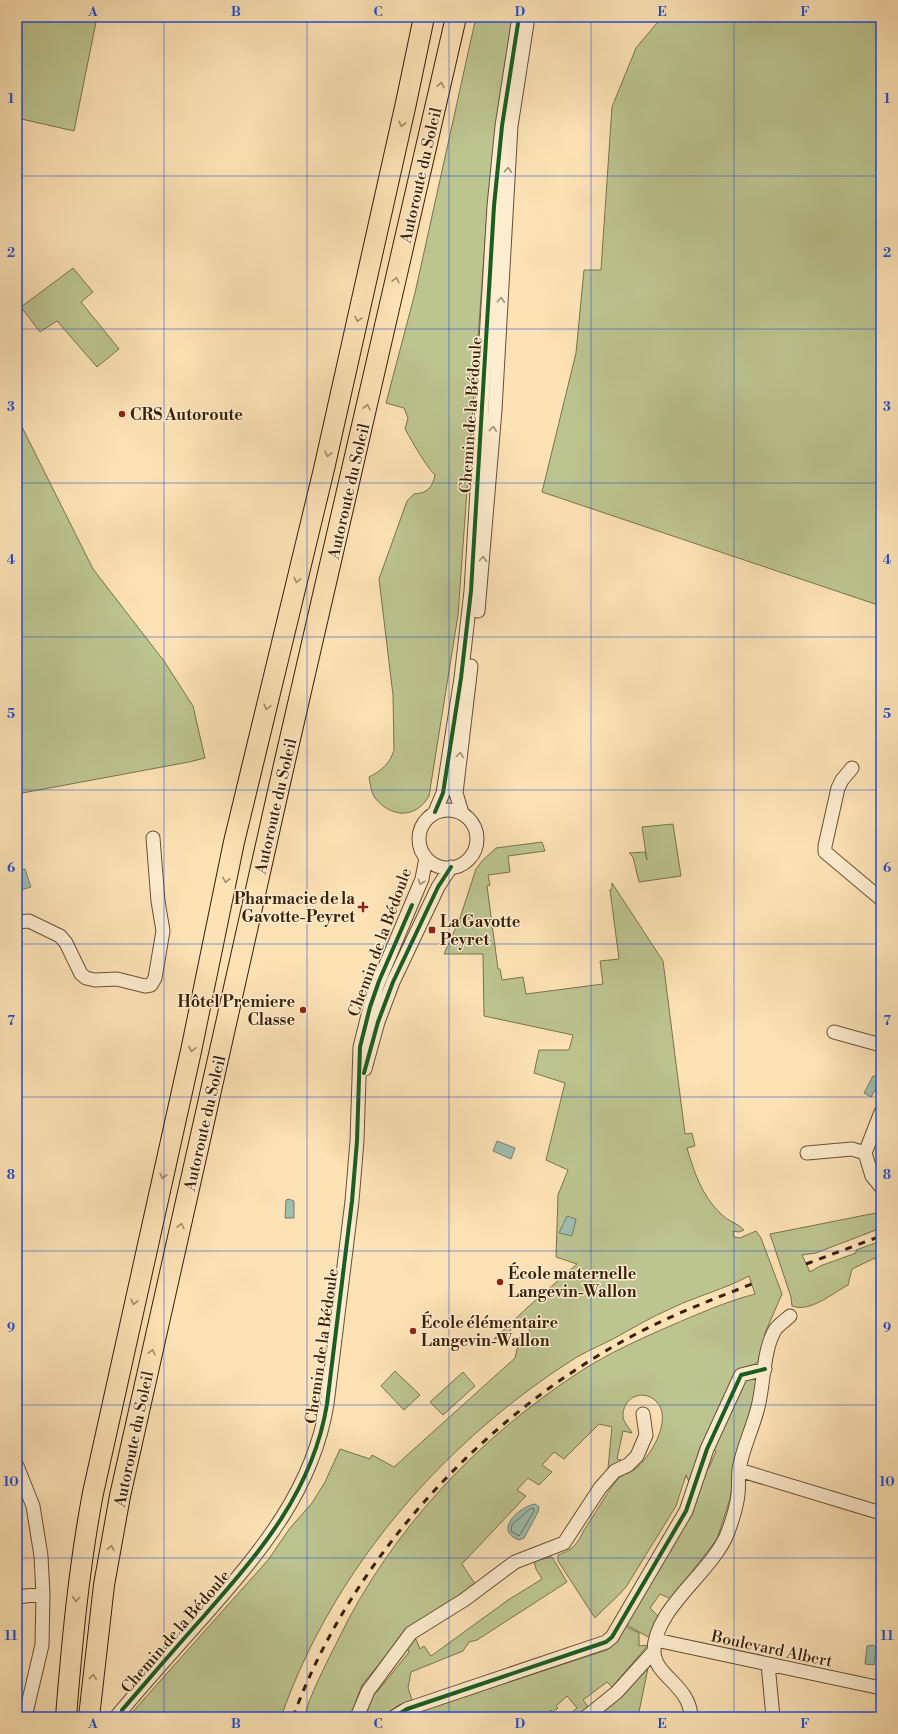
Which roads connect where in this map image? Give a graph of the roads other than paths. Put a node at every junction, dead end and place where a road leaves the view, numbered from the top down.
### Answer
1 (424, 17) edge
2 (456, 17) edge
3 (519, 17) edge
4 (528, 17) edge
5 (852, 768) dead end
6 (435, 812) junction
7 (462, 813) junction
8 (153, 838) dead end
9 (426, 858) junction
10 (451, 867) junction
11 (881, 899) edge
12 (17, 922) edge
13 (834, 1032) dead end
14 (881, 1044) edge
15 (360, 1086) junction
16 (881, 1112) edge
17 (807, 1153) dead end
18 (865, 1153) junction
19 (881, 1187) edge
20 (790, 1316) dead end
21 (765, 1369) junction
22 (643, 1414) dead end
23 (17, 1466) edge
24 (739, 1470) junction
25 (881, 1513) edge
26 (43, 1594) junction
27 (17, 1597) edge
28 (655, 1646) junction
29 (768, 1664) junction
30 (881, 1688) edge
31 (89, 1716) edge
32 (25, 1717) edge
33 (66, 1717) edge
34 (116, 1717) edge
35 (356, 1717) edge
36 (394, 1717) edge
37 (586, 1717) edge
38 (692, 1717) edge
39 (773, 1717) edge

1 -> 33 highway, Autoroute du Soleil
31 -> 2 highway, Autoroute du Soleil
3 - 6 street, Chemin de la Bédoule
7 -> 4 street, Chemin de la Bédoule
5 - 11 street
6 - 7 street
6 - 9 street
7 - 10 street
8 - 12 street
9 - 10 street
9 -> 15 street, Chemin de la Bédoule
10 - 15 street, Chemin de la Bédoule
13 - 14 street
15 - 34 street, Chemin de la Bédoule
16 - 18 street
17 - 18 street
18 - 19 street
20 - 21 street
21 - 24 street
21 - 36 street
22 - 35 street
23 - 26 street
24 - 25 street
24 - 28 street
26 - 27 street
26 - 32 street
28 - 29 street, Boulevard Albert
28 - 37 street
28 - 38 street
29 - 30 street, Boulevard Albert
29 - 39 street

